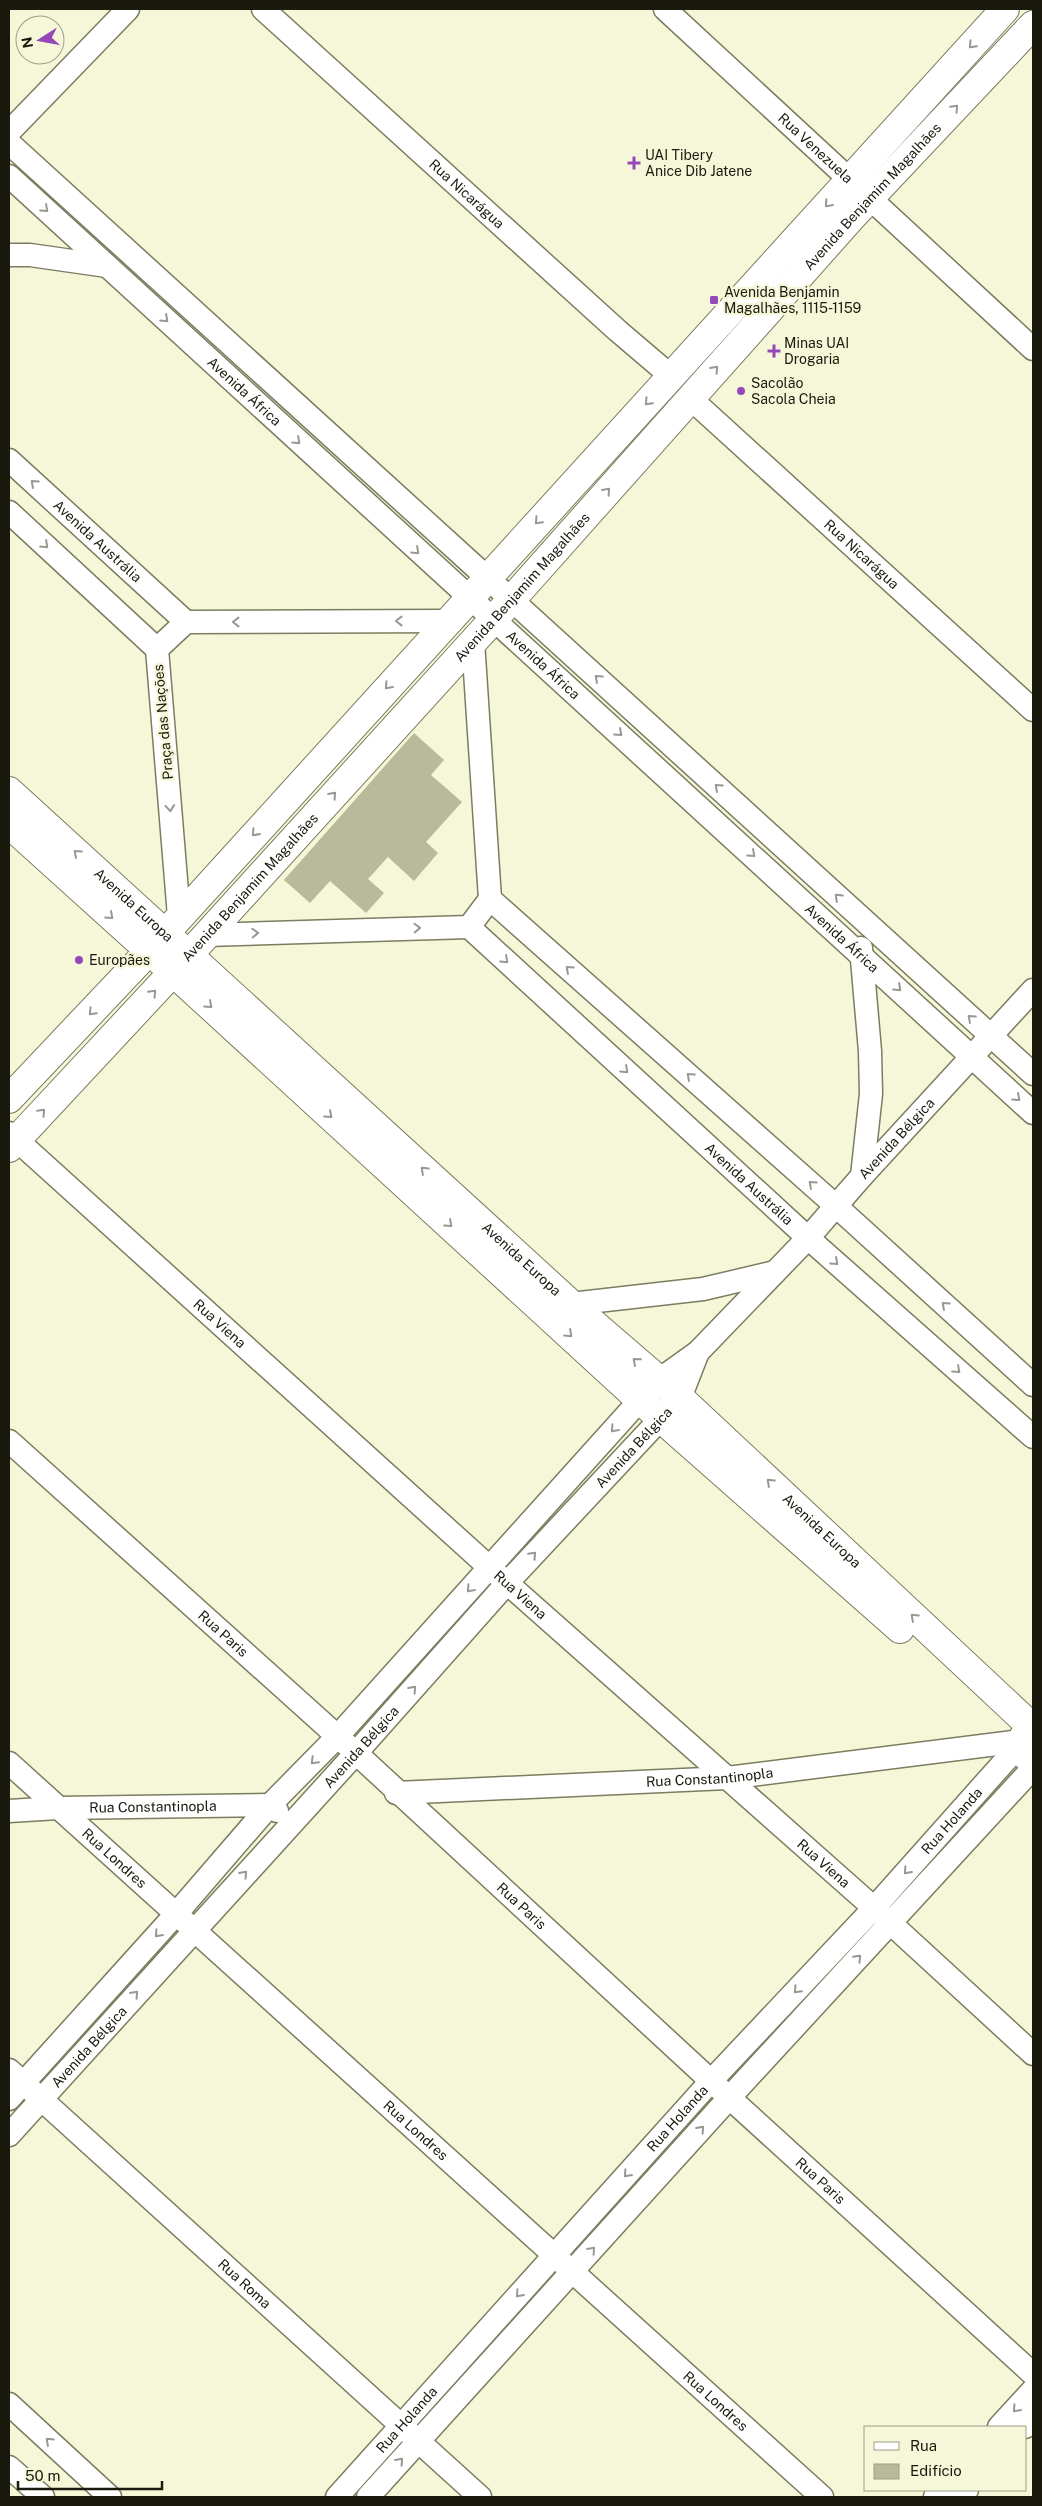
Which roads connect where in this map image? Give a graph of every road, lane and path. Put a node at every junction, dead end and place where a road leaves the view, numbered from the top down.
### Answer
1 (128, 9) edge
2 (263, 9) edge
3 (665, 9) edge
4 (1005, 9) edge
5 (1033, 25) edge
6 (9, 132) edge
7 (9, 143) edge
8 (9, 176) edge
9 (850, 178) junction
10 (871, 198) junction
11 (9, 255) edge
12 (107, 266) junction
13 (1033, 349) edge
14 (672, 377) junction
15 (690, 398) junction
16 (9, 460) edge
17 (9, 512) edge
18 (486, 578) junction
19 (469, 599) junction
20 (512, 599) junction
21 (492, 618) junction
22 (447, 621) junction
23 (186, 622) junction
24 (473, 641) junction
25 (157, 649) junction
26 (1033, 710) edge
27 (9, 791) edge
28 (745, 812) junction
29 (273, 813) junction
30 (9, 824) edge
31 (727, 832) junction
32 (296, 836) junction
33 (490, 899) junction
34 (858, 915) junction
35 (469, 927) junction
36 (165, 933) junction
37 (189, 954) junction
38 (862, 954) junction
39 (1033, 990) edge
40 (992, 1037) junction
41 (972, 1057) junction
42 (1033, 1074) edge
43 (9, 1099) edge
44 (1033, 1113) edge
45 (11, 1140) edge
46 (862, 1176) junction
47 (836, 1206) junction
48 (808, 1238) junction
49 (775, 1272) junction
50 (537, 1304) junction
51 (572, 1305) junction
52 (698, 1352) junction
53 (659, 1380) junction
54 (1033, 1385) edge
55 (680, 1398) junction
56 (640, 1400) junction
57 (662, 1419) junction
58 (1033, 1437) edge
59 (9, 1441) edge
60 (489, 1567) junction
61 (508, 1582) junction
62 (336, 1738) junction
63 (1027, 1740) edge
64 (356, 1753) junction
65 (9, 1763) edge
66 (1033, 1768) edge
67 (727, 1778) junction
68 (396, 1793) junction
69 (270, 1805) junction
70 (58, 1808) junction
71 (9, 1810) edge
72 (291, 1822) junction
73 (874, 1908) junction
74 (176, 1914) junction
75 (890, 1923) junction
76 (194, 1930) junction
77 (1033, 2054) edge
78 (711, 2081) junction
79 (14, 2084) edge
80 (730, 2097) junction
81 (41, 2098) junction
82 (9, 2134) edge
83 (553, 2256) junction
84 (572, 2273) junction
85 (1033, 2374) edge
86 (1033, 2390) edge
87 (9, 2404) edge
88 (401, 2425) junction
89 (1000, 2426) edge
90 (418, 2441) junction
91 (9, 2467) edge
92 (43, 2497) edge
93 (110, 2497) edge
94 (337, 2497) edge
95 (368, 2497) edge
96 (480, 2497) edge
97 (822, 2497) edge

1 - 6 street
2 - 14 street, Rua Nicarágua
3 - 9 street, Rua Venezuela
4 -> 9 main road, Avenida Benjamim Magalhães
10 -> 5 main road, Avenida Benjamim Magalhães
7 - 18 street, Avenida África
8 -> 12 street, Avenida África
9 - 10 street, Rua Venezuela
9 -> 14 main road, Avenida Benjamim Magalhães
10 - 13 street, Rua Venezuela
15 -> 10 main road, Avenida Benjamim Magalhães
11 - 12 street
12 -> 19 street, Avenida África
14 -> 18 main road, Avenida Benjamim Magalhães
20 -> 15 main road, Avenida Benjamim Magalhães
15 - 26 street, Rua Nicarágua
23 -> 16 street, Avenida Austrália
17 -> 25 street
18 - 19 main road, Avenida Benjamim Magalhães
18 - 20 street, Avenida África
19 - 21 street, Avenida África
19 - 22 main road, Avenida Benjamim Magalhães
20 - 21 main road, Avenida Benjamim Magalhães
28 -> 20 street, Avenida África
21 - 24 main road, Avenida Benjamim Magalhães
21 -> 31 street, Avenida África
22 -> 23 street
22 -> 29 main road, Avenida Benjamim Magalhães
23 - 25 street, Praça das Nações
32 -> 24 main road, Avenida Benjamim Magalhães
24 - 33 street
25 -> 36 street, Praça das Nações
36 -> 27 main road, Avenida Europa
28 - 31 street
34 -> 28 street, Avenida África
29 - 32 main road
29 -> 36 main road, Avenida Benjamim Magalhães
30 -> 36 main road, Avenida Europa
31 -> 38 street, Avenida África
32 - 37 main road, Avenida Benjamim Magalhães
33 - 35 street
47 -> 33 street
34 - 38 street
40 -> 34 street, Avenida África
37 -> 35 street
35 -> 48 street, Avenida Austrália
36 - 37 main road, Avenida Europa
36 -> 43 main road, Avenida Benjamim Magalhães
45 -> 37 main road, Avenida Benjamim Magalhães
37 -> 50 main road, Avenida Europa
51 -> 37 main road, Avenida Europa
38 -> 41 street, Avenida África
38 - 46 street
39 - 40 street, Avenida Bélgica
40 - 41 street, Avenida Bélgica
40 - 42 street, Avenida África
41 -> 44 street, Avenida África
41 - 46 street, Avenida Bélgica
45 - 60 street, Rua Viena
46 - 47 street, Avenida Bélgica
47 - 48 street, Avenida Bélgica
54 -> 47 street
48 - 49 street, Avenida Bélgica
48 -> 58 street, Avenida Austrália
49 - 51 street
49 - 52 street, Avenida Bélgica
50 - 51 street
50 -> 56 main road, Avenida Europa
53 -> 51 main road, Avenida Europa
52 - 53 street, Avenida Bélgica
52 - 55 street, Avenida Bélgica
53 - 55 main road, Avenida Europa
53 - 56 street, Avenida Bélgica
55 - 57 street, Avenida Bélgica
63 -> 55 main road, Avenida Europa
56 - 57 main road, Avenida Europa
56 -> 60 street, Avenida Bélgica
61 -> 57 street, Avenida Bélgica
57 - 63 main road, Avenida Europa
59 - 62 street, Rua Paris
60 - 61 street, Rua Viena
60 -> 62 street, Avenida Bélgica
64 -> 61 street, Avenida Bélgica
61 - 67 street, Rua Viena
62 - 64 street, Rua Paris
62 -> 69 street, Avenida Bélgica
63 - 67 street, Rua Constantinopla
63 -> 73 street, Rua Holanda
64 - 68 street, Rua Paris
64 - 72 street, Avenida Bélgica
65 - 70 street, Rua Londres
66 - 75 street, Rua Holanda
67 - 68 street, Rua Constantinopla
67 - 73 street, Rua Viena
68 - 78 street, Rua Paris
69 - 70 street, Rua Constantinopla
69 - 72 street
69 - 74 street, Avenida Bélgica
70 - 71 street, Rua Constantinopla
70 - 74 street, Rua Londres
76 -> 72 street, Avenida Bélgica
73 - 75 street, Rua Viena
73 -> 78 street, Rua Holanda
74 - 76 street, Rua Londres
74 -> 79 street, Avenida Bélgica
75 - 77 street, Rua Viena
80 -> 75 street, Rua Holanda
81 -> 76 street, Avenida Bélgica
76 - 83 street, Rua Londres
78 - 80 street, Rua Paris
78 -> 83 street, Rua Holanda
79 - 81 street, Rua Roma
84 -> 80 street, Rua Holanda
80 - 85 street, Rua Paris
81 - 82 street, Avenida Bélgica
81 - 88 street, Rua Roma
83 - 84 street, Rua Londres
83 -> 88 street, Rua Holanda
84 - 90 street, Rua Holanda
84 - 97 street, Rua Londres
86 -> 89 street
93 -> 87 street
88 - 90 street, Rua Roma
88 - 94 street, Rua Holanda
95 -> 90 street, Rua Holanda
90 - 96 street, Rua Roma
91 - 92 street

